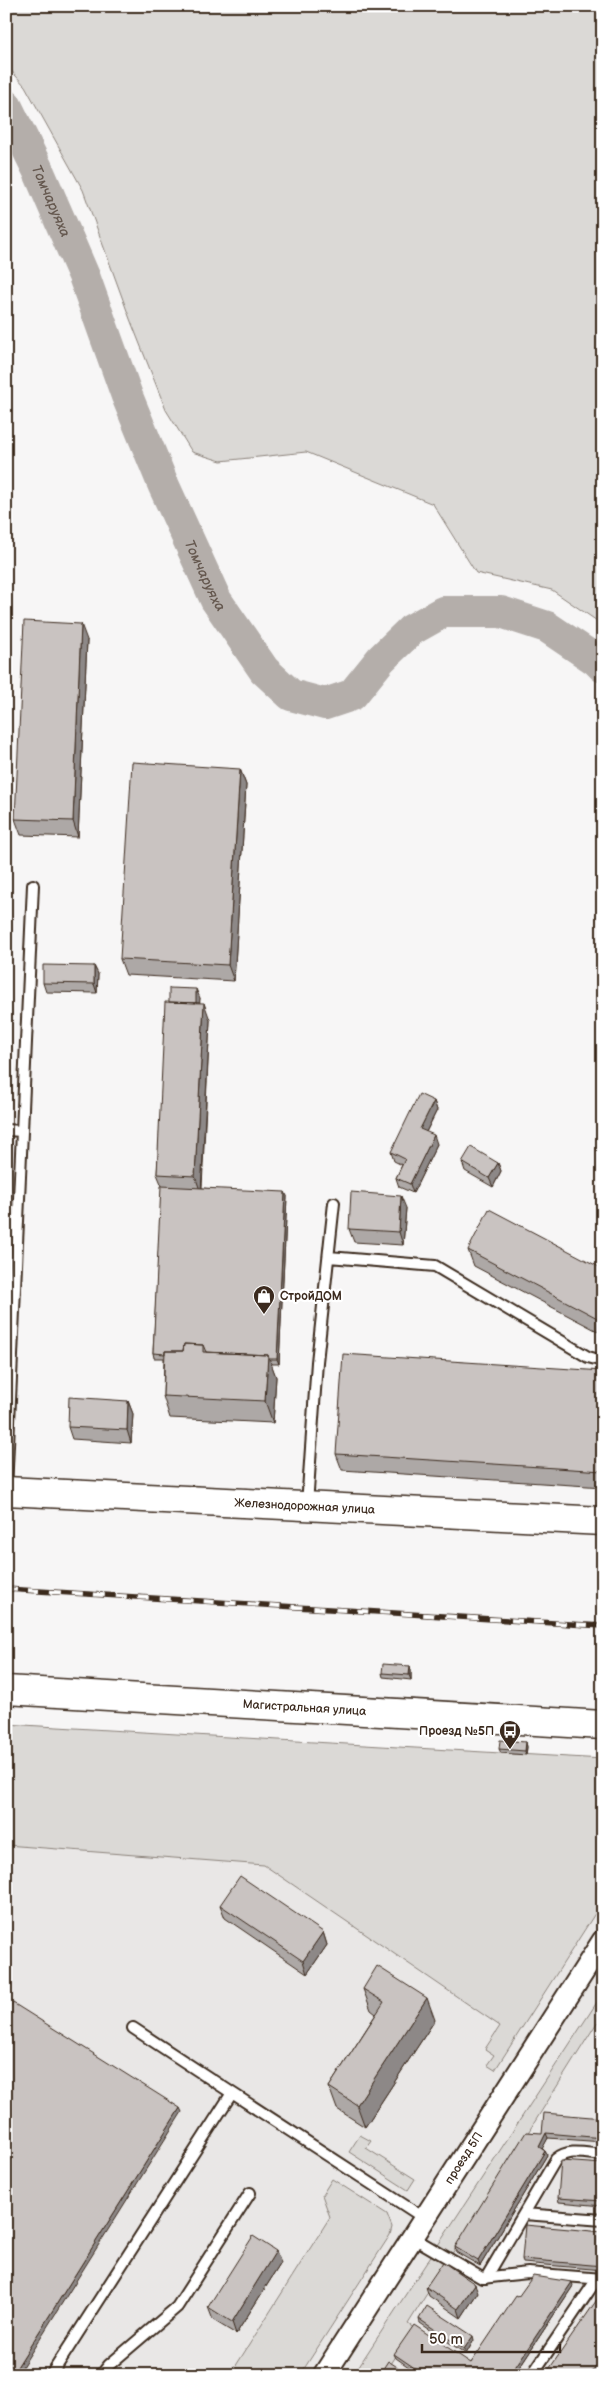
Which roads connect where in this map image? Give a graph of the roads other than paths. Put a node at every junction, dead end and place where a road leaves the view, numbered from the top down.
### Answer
1 (33, 885) dead end
2 (6, 1130) edge
3 (22, 1131) junction
4 (334, 1203) dead end
5 (329, 1256) junction
6 (11, 1263) edge
7 (603, 1361) edge
8 (6, 1491) edge
9 (307, 1505) junction
10 (603, 1521) edge
11 (6, 1690) edge
12 (603, 1726) edge
13 (603, 1941) edge
14 (133, 2028) dead end
15 (232, 2093) junction
16 (603, 2155) edge
17 (250, 2193) dead end
18 (524, 2214) junction
19 (424, 2218) junction
20 (603, 2220) edge
21 (412, 2236) junction
22 (486, 2278) junction
23 (600, 2279) edge
24 (52, 2375) edge
25 (101, 2375) edge
26 (324, 2375) edge
27 (532, 2375) edge

1 - 3 lane
2 - 3 lane
3 - 6 lane
4 - 5 lane
5 - 7 lane
5 - 9 lane
6 - 8 lane
8 - 9 street, Железнодорожная улица
9 - 10 street, Железнодорожная улица
11 - 12 street, Магистральная улица
13 - 19 street, проезд 5П
14 - 15 lane
15 - 19 lane
15 - 24 lane
16 - 18 lane
17 - 25 lane
18 - 20 lane
18 - 22 lane
19 - 21 street, проезд 5П
21 - 22 lane
21 - 26 street, проезд 5П
22 - 23 lane
23 - 27 lane

